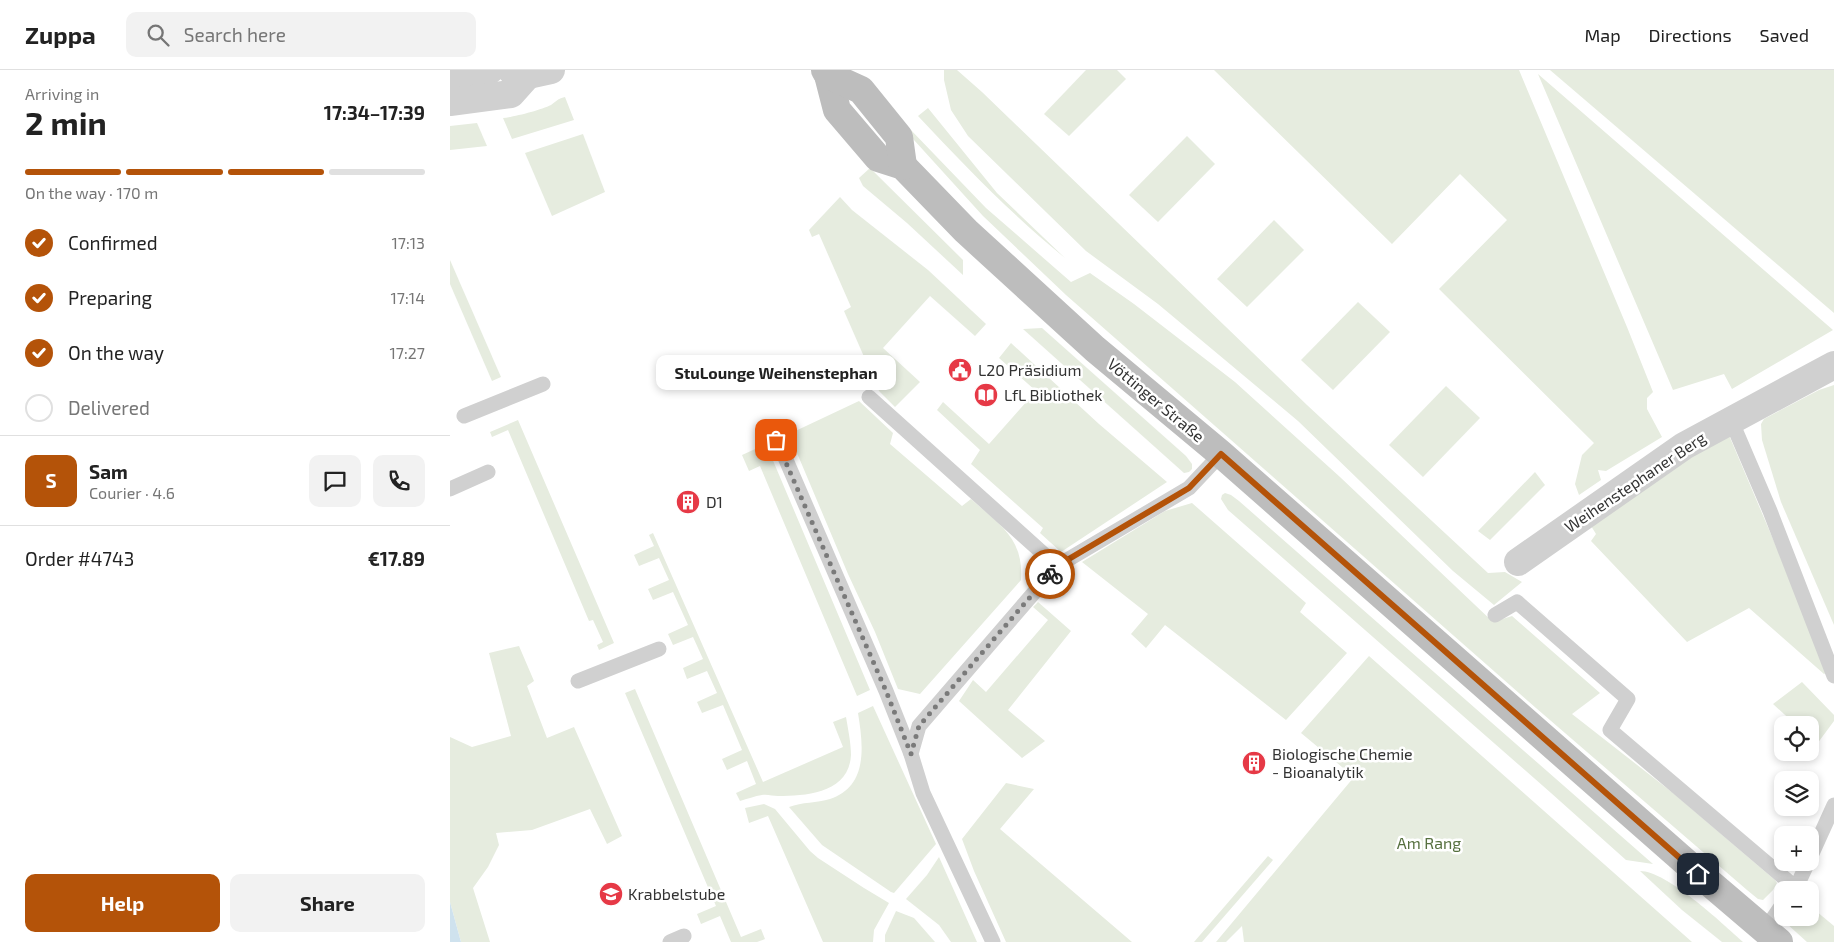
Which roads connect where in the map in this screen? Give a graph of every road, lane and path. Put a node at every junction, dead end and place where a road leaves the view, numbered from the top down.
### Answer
1 (490, 70) edge
2 (536, 71) edge
3 (827, 72) edge
4 (450, 76) edge
5 (450, 102) edge
6 (1834, 365) edge
7 (543, 384) dead end
8 (869, 397) dead end
9 (464, 416) dead end
10 (1731, 420) junction
11 (776, 440) dead end
12 (1221, 454) junction
13 (488, 472) dead end
14 (450, 489) edge
15 (1518, 562) dead end
16 (1057, 566) junction
17 (1495, 614) dead end
18 (660, 649) dead end
19 (1834, 676) edge
20 (578, 681) dead end
21 (911, 754) junction
22 (1834, 805) edge
23 (1829, 830) edge
24 (1819, 845) edge
25 (1786, 881) edge
26 (684, 936) dead end
27 (1772, 936) edge
28 (670, 942) edge
29 (994, 942) edge

1 - 4 street
2 - 5 street
3 - 12 main road, Vöttinger Straße
6 - 10 street, Weihenstephaner Berg
7 - 9 lane
8 - 16 lane
10 - 15 street, Weihenstephaner Berg
10 - 19 lane
11 - 21 lane
12 - 16 lane
12 - 27 main road, Vöttinger Straße
13 - 14 lane
16 - 21 lane
17 - 25 lane
18 - 20 lane
21 - 29 lane
22 - 23 lane
23 - 24 lane
26 - 28 lane

